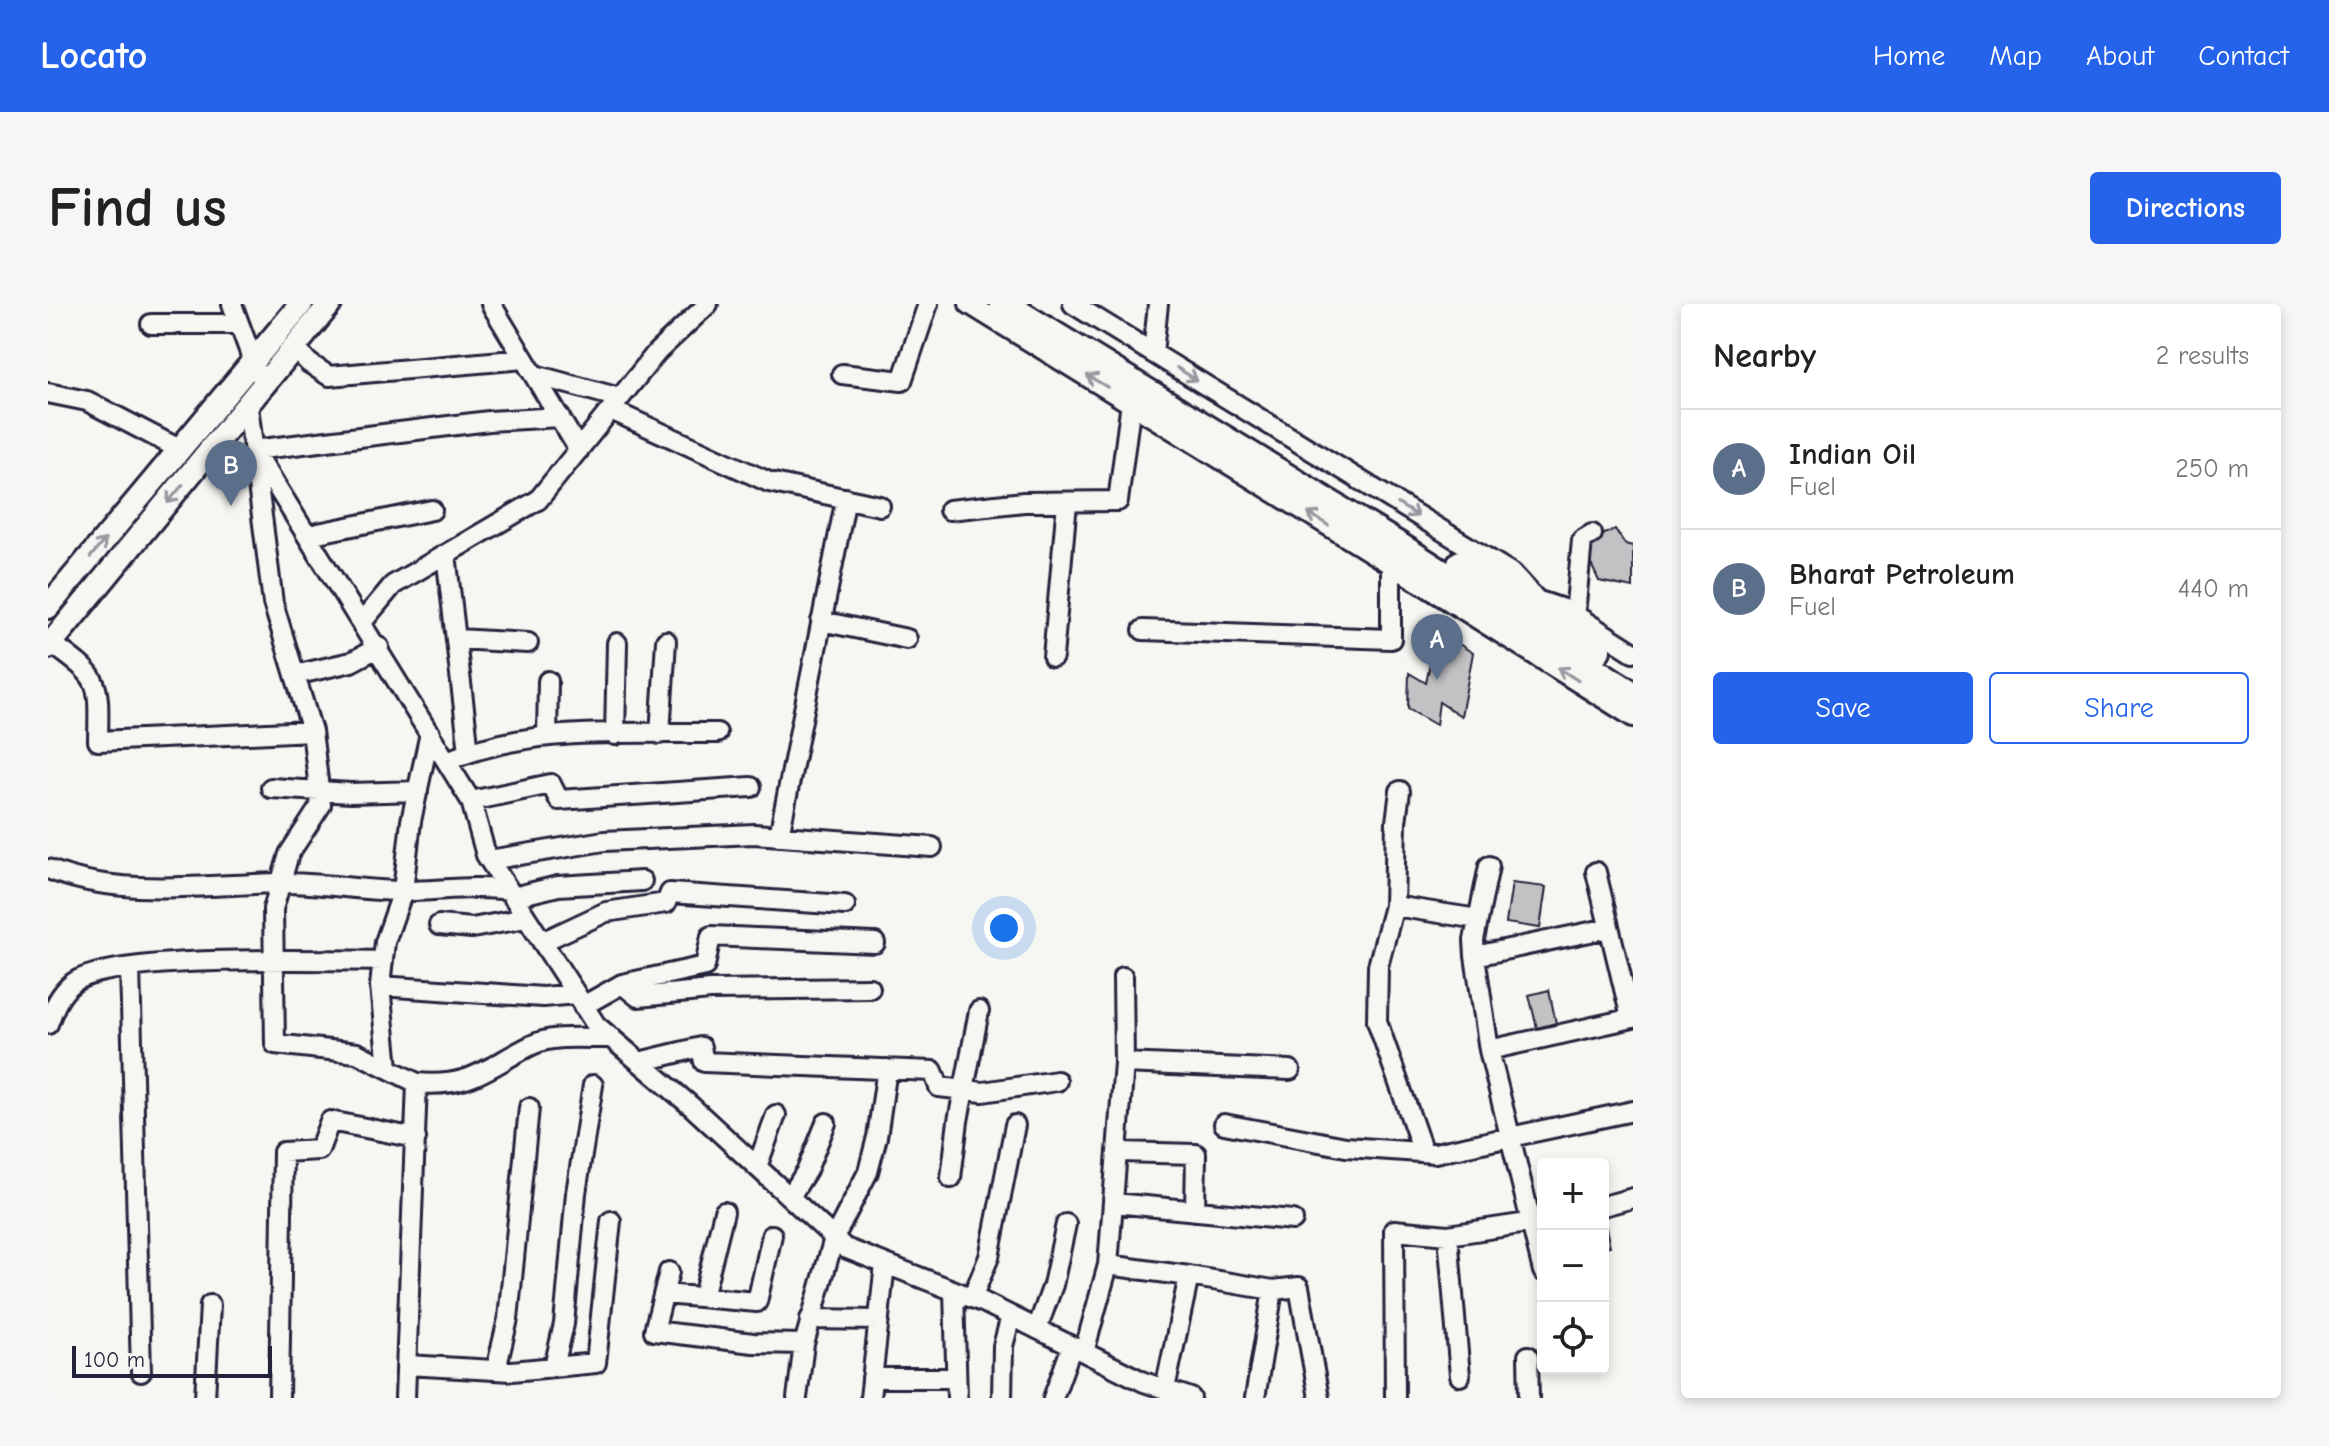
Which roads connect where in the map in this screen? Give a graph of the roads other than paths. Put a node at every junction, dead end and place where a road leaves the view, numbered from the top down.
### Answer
1 (232, 304) edge
2 (301, 304) edge
3 (330, 304) edge
4 (491, 304) edge
5 (708, 304) edge
6 (928, 304) edge
7 (969, 304) edge
8 (1003, 304) edge
9 (1037, 304) edge
10 (1073, 304) edge
11 (1158, 304) edge
12 (151, 324) dead end
13 (236, 324) junction
14 (294, 347) junction
15 (1153, 353) junction
16 (252, 361) junction
17 (530, 367) junction
18 (842, 374) dead end
19 (263, 387) junction
20 (48, 393) edge
21 (1131, 402) junction
22 (616, 404) junction
23 (248, 406) junction
24 (560, 417) junction
25 (181, 450) junction
26 (254, 450) junction
27 (579, 450) junction
28 (846, 498) junction
29 (1067, 502) junction
30 (880, 506) dead end
31 (432, 510) dead end
32 (949, 510) dead end
33 (1592, 534) dead end
34 (308, 535) junction
35 (446, 554) junction
36 (1397, 559) junction
37 (1428, 576) junction
38 (1508, 582) junction
39 (48, 607) edge
40 (363, 621) junction
41 (821, 621) junction
42 (1569, 627) junction
43 (1143, 630) dead end
44 (457, 639) junction
45 (907, 639) dead end
46 (666, 641) dead end
47 (528, 643) dead end
48 (617, 643) dead end
49 (50, 645) edge
50 (379, 647) junction
51 (1633, 652) edge
52 (1053, 657) dead end
53 (1633, 674) edge
54 (295, 675) junction
55 (548, 681) dead end
56 (1633, 695) edge
57 (1633, 717) edge
58 (312, 731) junction
59 (430, 733) junction
60 (717, 733) dead end
61 (660, 734) junction
62 (615, 735) junction
63 (547, 736) junction
64 (469, 752) junction
65 (447, 761) junction
66 (751, 787) dead end
67 (271, 788) dead end
68 (319, 791) junction
69 (418, 791) junction
70 (1400, 791) dead end
71 (471, 801) junction
72 (779, 836) junction
73 (932, 847) dead end
74 (489, 860) junction
75 (1489, 866) dead end
76 (48, 869) edge
77 (1596, 872) dead end
78 (642, 881) dead end
79 (281, 883) junction
80 (403, 891) junction
81 (510, 893) junction
82 (845, 905) dead end
83 (1394, 906) junction
84 (526, 918) junction
85 (1478, 919) junction
86 (439, 925) dead end
87 (1609, 928) junction
88 (542, 942) junction
89 (875, 943) dead end
90 (1475, 956) junction
91 (273, 958) junction
92 (383, 961) junction
93 (130, 968) junction
94 (1123, 977) dead end
95 (622, 984) junction
96 (380, 986) junction
97 (870, 988) dead end
98 (580, 1000) junction
99 (979, 1011) dead end
100 (1632, 1018) edge
101 (48, 1024) edge
102 (612, 1038) junction
103 (1489, 1050) junction
104 (639, 1062) junction
105 (1124, 1063) junction
106 (388, 1068) junction
107 (887, 1069) junction
108 (1290, 1070) dead end
109 (1057, 1081) dead end
110 (417, 1083) junction
111 (593, 1085) dead end
112 (966, 1090) junction
113 (529, 1108) dead end
114 (1633, 1111) edge
115 (776, 1115) dead end
116 (826, 1123) dead end
117 (1224, 1124) dead end
118 (1015, 1125) dead end
119 (416, 1138) junction
120 (1510, 1138) junction
121 (1119, 1152) junction
122 (1423, 1152) junction
123 (757, 1167) junction
124 (951, 1178) dead end
125 (790, 1197) junction
126 (1633, 1198) edge
127 (1114, 1203) junction
128 (1609, 1204) edge
129 (1195, 1211) junction
130 (724, 1212) dead end
131 (1293, 1220) dead end
132 (611, 1221) dead end
133 (1537, 1222) edge
134 (1066, 1224) dead end
135 (772, 1235) dead end
136 (1448, 1235) junction
137 (834, 1238) junction
138 (885, 1264) junction
139 (1108, 1265) junction
140 (669, 1272) dead end
141 (1189, 1276) junction
142 (1273, 1290) junction
143 (664, 1294) junction
144 (963, 1294) junction
145 (703, 1297) junction
146 (210, 1305) dead end
147 (1011, 1316) junction
148 (810, 1319) junction
149 (879, 1320) junction
150 (1037, 1329) junction
151 (804, 1344) junction
152 (1078, 1349) junction
153 (1528, 1356) dead end
154 (407, 1365) junction
155 (554, 1367) junction
156 (496, 1370) junction
157 (141, 1372) dead end
158 (1460, 1376) dead end
159 (872, 1378) junction
160 (956, 1378) junction
161 (1165, 1389) junction
162 (1143, 1390) edge
163 (205, 1398) edge
164 (279, 1398) edge
165 (405, 1398) edge
166 (797, 1398) edge
167 (870, 1398) edge
168 (957, 1398) edge
169 (1002, 1398) edge
170 (1053, 1398) edge
171 (1191, 1398) edge
172 (1255, 1398) edge
173 (1319, 1398) edge
174 (1395, 1398) edge
175 (1529, 1398) edge

1 - 13 street
2 - 16 main road
3 - 14 main road
4 - 17 street
5 - 22 street
6 - 18 street
21 -> 7 street
8 - 36 highway
9 - 38 highway
10 - 15 street
11 - 15 street
12 - 13 street
13 - 16 street
14 - 17 street
14 - 19 main road
15 -> 38 street
16 - 19 street
16 - 25 main road
17 - 22 street
17 - 24 street
19 - 23 main road
20 - 25 street
21 - 29 street
36 -> 21 street
22 - 27 street
22 - 28 street
23 - 26 street
23 -> 49 main road
24 - 26 street
24 - 27 street
39 -> 25 main road
26 - 34 street
26 - 54 street
27 - 35 street
28 - 30 street
28 - 41 street
29 - 32 street
29 - 52 street
31 - 34 street
33 - 42 street
34 - 40 street
35 - 40 street
35 - 44 street
36 - 37 highway
36 - 43 street
37 - 42 highway
57 -> 37 street
38 - 42 highway
38 - 42 street
40 - 50 street
41 - 45 street
41 - 72 street
42 - 51 street
42 - 53 highway
42 - 56 highway
44 - 47 street
44 - 64 street
46 - 61 street
48 - 62 street
49 - 58 street
50 - 54 street
50 - 59 street
54 - 58 street
55 - 63 street
58 - 68 street
59 - 65 street
59 - 69 street
60 - 61 street
61 - 62 street
62 - 63 street
63 - 64 street
64 - 65 street
65 - 71 street
66 - 71 street
67 - 68 street
68 - 69 street
68 - 79 street
69 - 80 street
70 - 83 street
71 - 74 street
72 - 73 street
72 - 74 street
74 - 81 street
75 - 85 street
76 - 79 street
77 - 87 street
78 - 81 street
79 - 80 street
79 - 91 street
80 - 81 street
80 - 92 street
81 - 84 street
82 - 88 street
83 - 85 street
83 - 122 street
84 - 86 street
84 - 88 street
85 - 90 street
87 - 90 street
87 - 100 street
88 - 98 street
89 - 95 street
90 - 103 street
91 - 92 street
91 - 93 street
91 - 106 street
92 - 96 street
93 - 101 street
93 - 157 street
94 - 105 street
95 - 97 street
95 - 98 street
96 - 98 street
96 - 106 street
98 - 102 street
99 - 112 street
100 - 103 street
102 - 104 street
102 - 110 street
103 - 120 street
104 - 107 street
104 - 123 street
105 - 108 street
105 - 121 street
106 - 110 street
107 - 112 street
107 - 137 street
109 - 112 street
110 - 119 street
111 - 155 street
112 - 124 street
113 - 156 street
114 - 120 street
115 - 123 street
116 - 125 street
117 - 122 street
118 - 144 street
119 - 154 street
119 - 164 street
120 - 122 street
120 - 133 street
121 - 127 street
121 - 129 street
123 - 125 street
125 - 137 street
126 - 128 street
127 - 129 street
127 - 139 street
129 - 131 street
130 - 145 street
132 - 155 street
133 - 136 street
134 - 150 street
135 - 145 street
136 - 158 street
136 - 174 street
137 - 138 street
137 - 148 street
138 - 144 street
138 - 149 street
139 - 141 street
139 - 152 street
140 - 143 street
141 - 142 street
141 - 161 street
142 - 172 street
142 - 173 street
143 - 145 street
143 - 151 street
144 - 147 street
144 - 160 street
146 - 163 street
147 - 150 street
147 - 169 street
148 - 149 street
148 - 151 street
149 - 159 street
150 - 152 street
151 - 166 street
152 - 162 street
152 - 170 street
153 - 175 street
154 - 156 street
154 - 165 street
155 - 156 street
159 - 160 street
159 - 167 street
160 - 168 street
161 - 162 street
161 - 171 street

